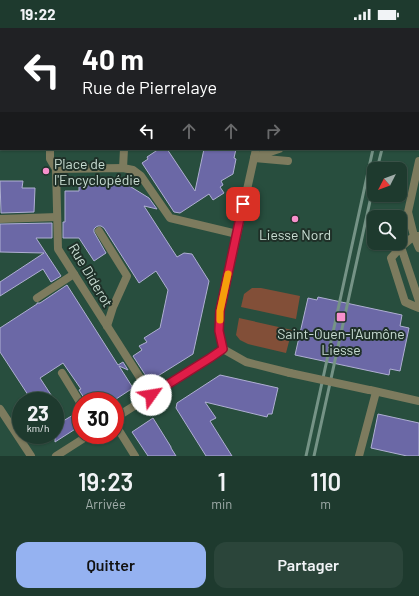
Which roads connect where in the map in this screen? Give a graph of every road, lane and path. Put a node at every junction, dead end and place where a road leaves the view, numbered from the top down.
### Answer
1 (50, 150) edge
2 (124, 150) edge
3 (256, 150) edge
4 (276, 150) edge
5 (254, 158) junction
6 (288, 161) dead end
7 (419, 161) edge
8 (123, 168) junction
9 (56, 169) junction
10 (57, 217) junction
11 (0, 219) edge
12 (98, 231) dead end
13 (237, 234) junction
14 (417, 236) edge
15 (407, 243) edge
16 (419, 248) edge
17 (398, 250) edge
18 (402, 250) edge
19 (74, 274) junction
20 (37, 298) dead end
21 (419, 301) edge
22 (419, 308) edge
23 (107, 326) junction
24 (223, 349) junction
25 (62, 373) dead end
26 (372, 391) junction
27 (74, 392) edge
28 (151, 395) junction
29 (419, 401) edge
30 (0, 409) edge
31 (124, 412) edge
32 (124, 439) edge
33 (75, 444) edge
34 (31, 456) edge
35 (56, 456) edge
36 (134, 456) edge
37 (359, 456) edge

1 - 9 street, Rue Diderot
2 - 8 street
3 - 5 street
4 - 5 street
5 - 6 street
5 - 13 street
7 - 14 street
8 - 9 street
8 - 13 street
9 - 10 street, Rue Diderot
10 - 11 street
10 - 19 street, Rue Diderot
12 - 23 street
13 - 24 street
14 - 15 street
14 - 16 street
17 - 22 street
18 - 21 street
19 - 20 street
19 - 23 street, Rue Diderot
23 - 28 street, Rue Diderot
24 - 26 street, bridge
24 - 28 street
25 - 27 street
26 - 29 street
26 - 37 street
28 - 31 street
30 - 34 street
32 - 36 street
33 - 35 street

